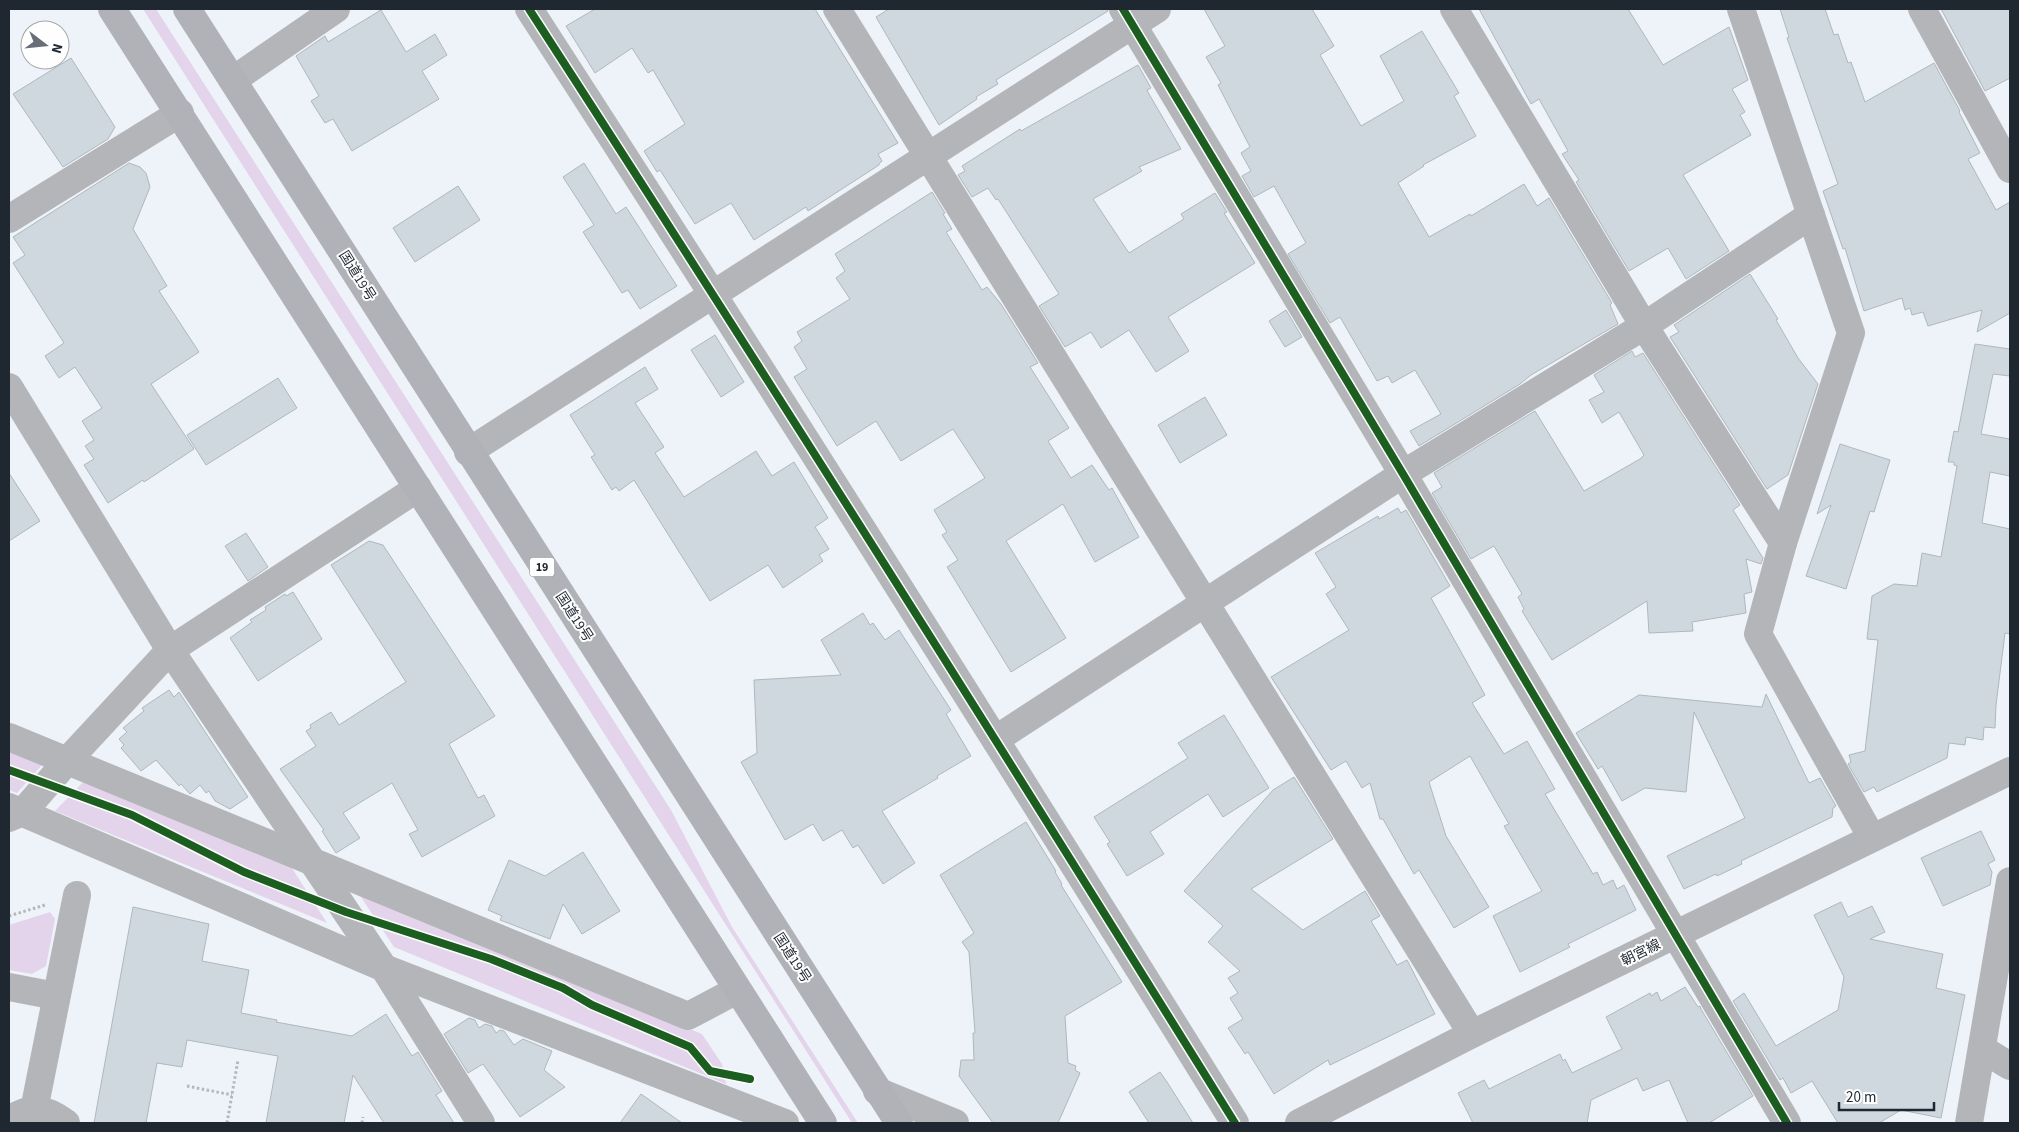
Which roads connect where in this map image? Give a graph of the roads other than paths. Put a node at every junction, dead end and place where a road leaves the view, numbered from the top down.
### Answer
1 (112, 9) edge
2 (187, 9) edge
3 (336, 9) edge
4 (529, 9) edge
5 (837, 9) edge
6 (1157, 9) edge
7 (1454, 9) edge
8 (1741, 9) edge
9 (1922, 9) edge
10 (1128, 16) edge
11 (233, 80) junction
12 (180, 113) junction
13 (929, 155) junction
14 (2010, 169) edge
15 (1811, 215) junction
16 (9, 219) edge
17 (714, 294) junction
18 (1644, 326) junction
19 (9, 387) edge
20 (468, 452) junction
21 (1404, 474) junction
22 (418, 488) junction
23 (1783, 543) junction
24 (1206, 603) junction
25 (170, 650) junction
26 (9, 737) edge
27 (996, 739) junction
28 (67, 761) junction
29 (2010, 771) edge
30 (13, 812) edge
31 (1872, 838) junction
32 (313, 862) junction
33 (2010, 881) edge
34 (77, 895) dead end
35 (1677, 935) junction
36 (384, 968) junction
37 (9, 987) edge
38 (737, 990) junction
39 (56, 996) junction
40 (1472, 1034) junction
41 (1982, 1049) junction
42 (2010, 1066) edge
43 (877, 1092) junction
44 (34, 1110) junction
45 (9, 1120) edge
46 (66, 1123) edge
47 (481, 1123) edge
48 (785, 1123) edge
49 (823, 1123) edge
50 (899, 1123) edge
51 (955, 1123) edge
52 (1235, 1123) edge
53 (1299, 1123) edge
54 (1787, 1123) edge
55 (1969, 1123) edge

1 - 12 highway
2 - 11 highway, 国道19号 / 19
3 - 11 street
4 - 17 street
5 - 13 street
6 - 10 street
7 - 18 street
8 - 15 street
9 - 14 street
10 - 13 street
10 - 21 street
11 - 20 highway, 国道19号 / 19
12 - 16 street
12 - 22 highway
13 - 17 street
13 - 24 street
15 - 18 street
15 - 23 street
17 - 20 street
17 - 27 street
18 - 21 street
18 - 23 street
19 - 25 street
20 - 43 highway, 国道19号 / 19
21 - 24 street
21 - 35 street
22 - 25 street
22 - 38 highway
23 - 31 street
24 - 27 street
24 - 40 street
25 - 28 street
25 - 32 street
26 - 28 street
27 - 52 street
28 - 30 street
28 - 32 street
29 - 31 street, 朝宮線
30 - 36 street
31 - 35 street, 朝宮線
32 - 36 street
32 - 38 street
33 - 41 street
34 - 39 street
35 - 40 street, 朝宮線
35 - 54 street
36 - 47 street
36 - 48 street
37 - 39 street
38 - 49 highway
39 - 44 street
40 - 53 street, 朝宮線
41 - 42 street
41 - 55 street
43 - 50 highway, 国道19号 / 19
43 - 51 street
44 - 45 street
44 - 46 street

